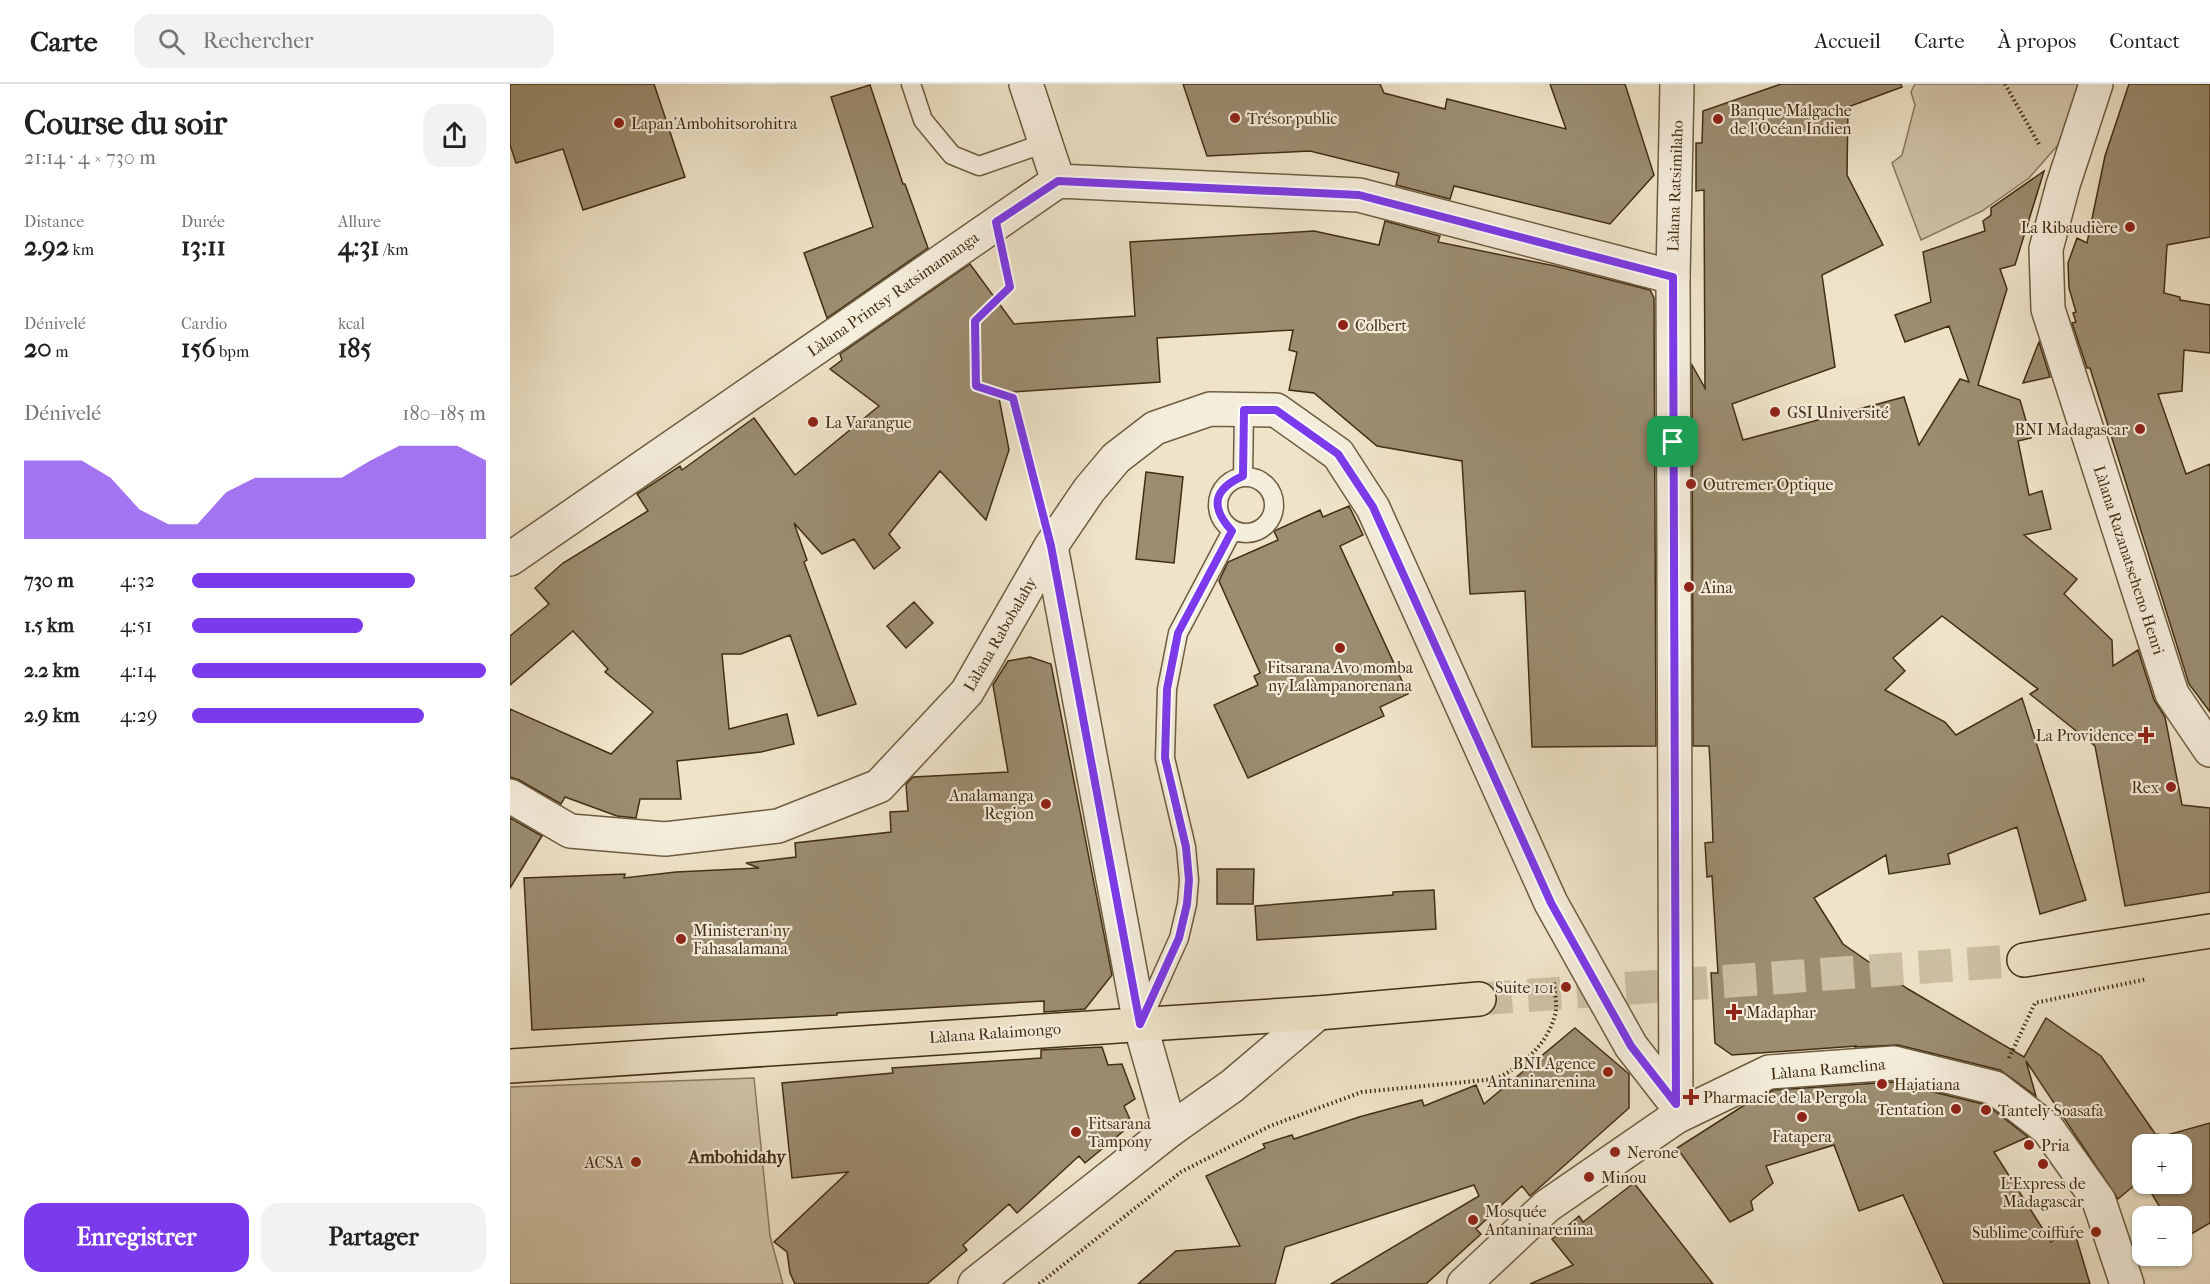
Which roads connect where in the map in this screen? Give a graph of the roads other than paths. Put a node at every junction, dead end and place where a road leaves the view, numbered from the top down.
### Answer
1 (911, 84) edge
2 (1026, 84) edge
3 (1677, 84) edge
4 (2096, 84) edge
5 (1045, 143) junction
6 (1058, 181) junction
7 (1673, 277) junction
8 (1244, 410) junction
9 (1243, 476) junction
10 (1232, 531) junction
11 (1051, 546) junction
12 (510, 559) edge
13 (2210, 750) edge
14 (510, 796) edge
15 (2210, 931) edge
16 (2024, 960) tunnel mouth
17 (1479, 999) tunnel mouth
18 (1318, 1013) junction
19 (1140, 1024) junction
20 (510, 1066) edge
21 (1676, 1111) junction
22 (1170, 1130) junction
23 (975, 1284) edge
24 (1464, 1284) edge
25 (2127, 1284) edge

1 - 5 lane
2 - 5 street
3 - 7 street, Làlana Ratsimilaho
4 - 13 street, Làlana Razanatseheno Henri
5 - 6 street
6 - 7 street
6 - 12 street, Làlana Printsy Ratsimamanga
7 - 21 street, Làlana Ratsimilaho
8 - 9 lane
8 - 11 street, Làlana Rabobalahy
8 - 21 street, Làlana Rabobalahy
9 - 10 lane
9 - 10 lane
10 - 19 lane
11 - 14 street, Làlana Rabobalahy
11 - 19 street
15 - 16 main road
17 - 18 main road, Làlana Ralaimongo
18 - 19 main road, Làlana Ralaimongo
18 - 22 street
19 - 20 main road, Làlana Ralaimongo
19 - 22 street
21 - 24 street, Làlana Ramelina
21 - 25 street, Làlana Ramelina
22 - 23 street

